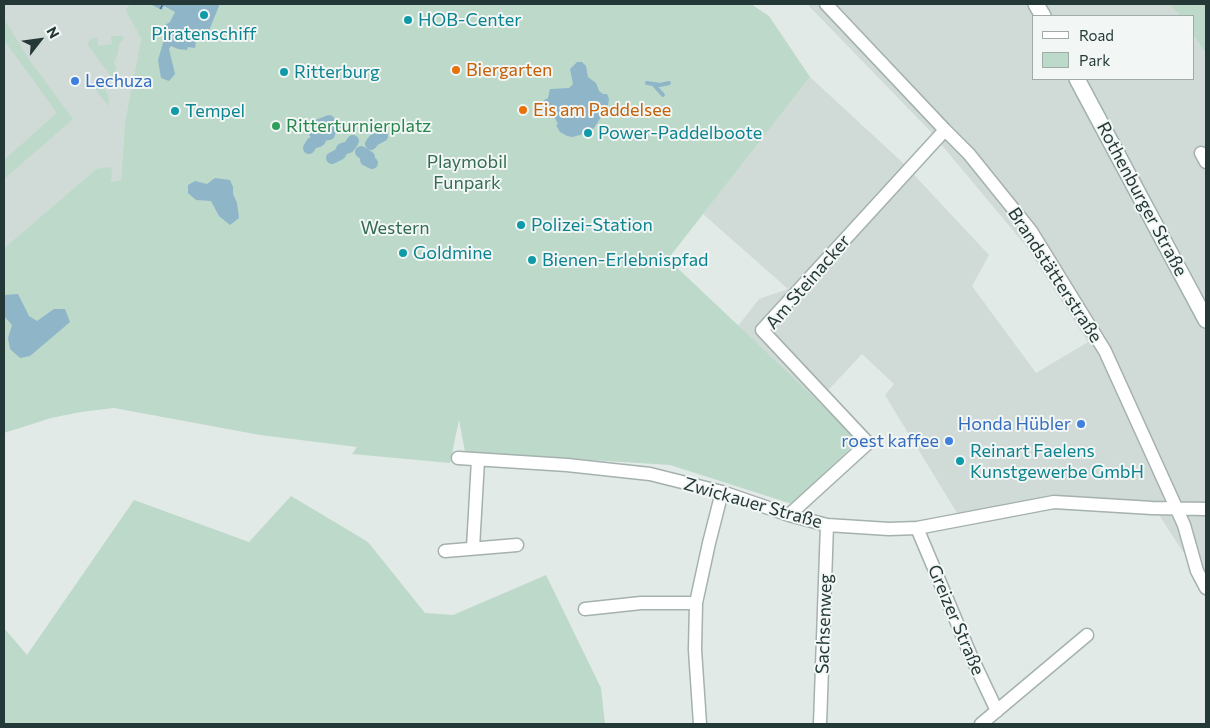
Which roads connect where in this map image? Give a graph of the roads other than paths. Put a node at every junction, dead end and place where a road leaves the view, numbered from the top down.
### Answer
1 (826, 4) edge
2 (1036, 4) edge
3 (1042, 15) edge
4 (1078, 80) edge
5 (945, 130) junction
6 (1206, 320) edge
7 (458, 458) dead end
8 (478, 460) junction
9 (722, 492) junction
10 (1206, 509) edge
11 (1178, 510) junction
12 (790, 515) junction
13 (827, 525) junction
14 (917, 528) junction
15 (517, 545) dead end
16 (473, 548) junction
17 (445, 551) dead end
18 (1206, 588) edge
19 (696, 603) junction
20 (585, 609) dead end
21 (1086, 635) dead end
22 (997, 711) junction
23 (700, 724) edge
24 (820, 724) edge
25 (981, 724) edge

1 - 5 street, Brandstätterstraße
2 - 3 main road
4 - 6 main road, Rothenburger Straße
5 - 11 street, Brandstätterstraße
5 - 12 street, Am Steinacker
7 - 8 street, Zwickauer Straße
8 - 9 street, Zwickauer Straße
8 - 16 street
9 - 12 street, Zwickauer Straße
9 - 19 street
10 - 11 street, Zwickauer Straße
11 - 14 street, Zwickauer Straße
11 - 18 street, Brandstätterstraße
12 - 13 street, Zwickauer Straße
13 - 14 street, Zwickauer Straße
13 - 24 street, Sachsenweg
14 - 22 street, Greizer Straße
15 - 16 street
16 - 17 street
19 - 20 street
19 - 23 street
21 - 22 street
22 - 25 street

